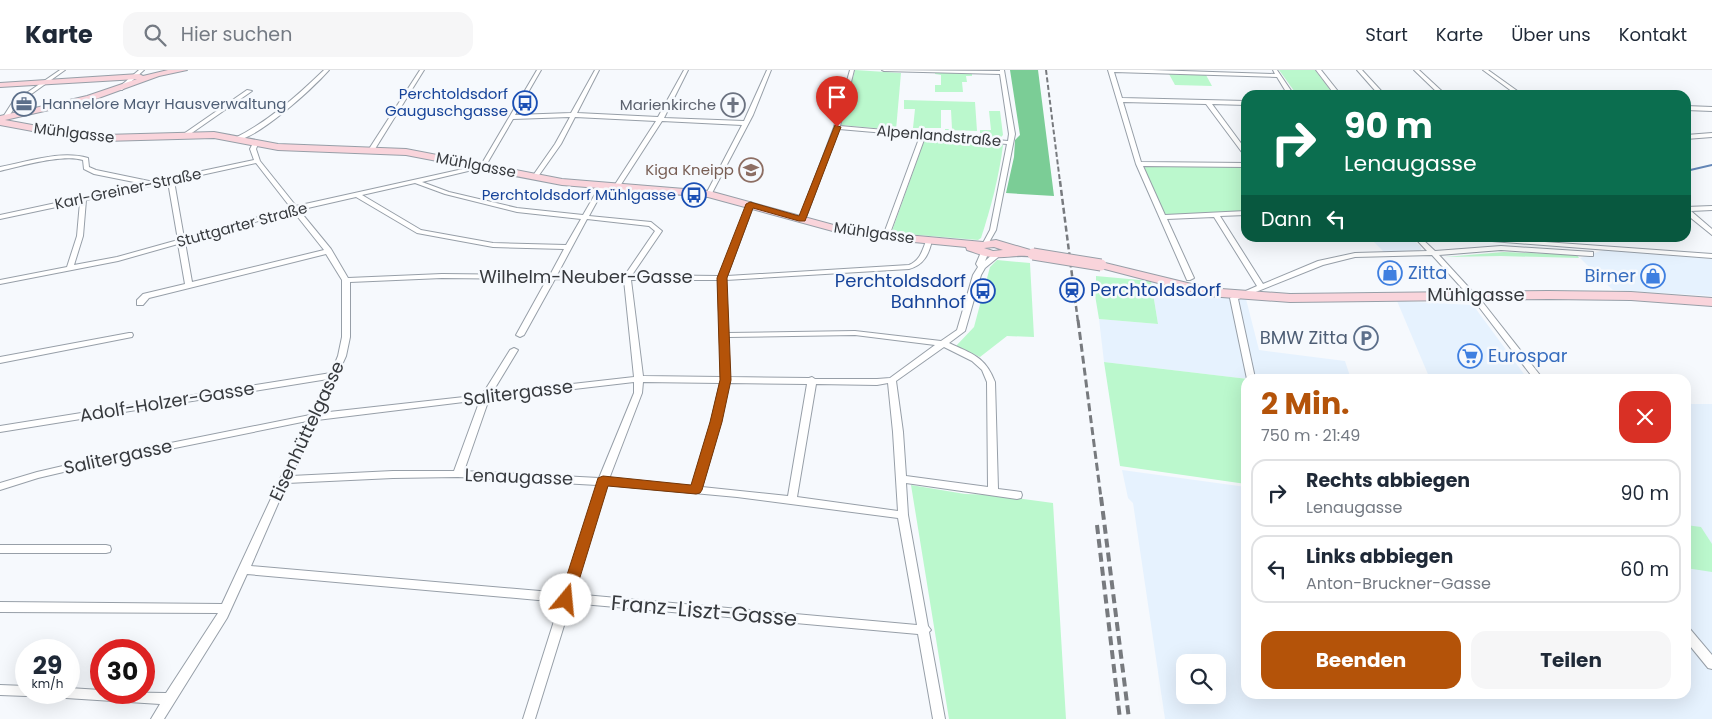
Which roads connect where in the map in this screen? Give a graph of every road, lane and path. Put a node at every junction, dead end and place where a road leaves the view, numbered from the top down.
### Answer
1 (63, 70) edge
2 (142, 70) edge
3 (183, 70) edge
4 (327, 70) edge
5 (422, 70) edge
6 (539, 70) edge
7 (598, 70) edge
8 (686, 70) edge
9 (769, 70) edge
10 (852, 70) edge
11 (884, 70) edge
12 (1111, 70) edge
13 (1275, 70) edge
14 (1318, 70) edge
15 (1359, 70) edge
16 (1416, 70) edge
17 (1485, 70) edge
18 (1160, 71) edge
19 (1002, 72) edge
20 (1219, 72) edge
21 (157, 74) junction
22 (1278, 76) junction
23 (133, 77) junction
24 (43, 83) junction
25 (0, 84) edge
26 (120, 88) junction
27 (1288, 90) edge
28 (1334, 90) edge
29 (1377, 90) edge
30 (1438, 90) edge
31 (1513, 90) edge
32 (249, 91) dead end
33 (1121, 100) junction
34 (1208, 102) junction
35 (1241, 103) edge
36 (1691, 107) edge
37 (1712, 108) edge
38 (574, 115) junction
39 (512, 116) junction
40 (2, 119) edge
41 (660, 119) junction
42 (745, 123) junction
43 (837, 127) junction
44 (923, 134) junction
45 (1712, 135) edge
46 (184, 136) junction
47 (1691, 137) edge
48 (237, 139) junction
49 (1011, 143) junction
50 (258, 147) junction
51 (1241, 147) edge
52 (372, 149) junction
53 (257, 161) junction
54 (1139, 164) junction
55 (1241, 165) edge
56 (483, 166) junction
57 (1, 168) edge
58 (0, 176) edge
59 (535, 177) junction
60 (172, 180) junction
61 (417, 182) junction
62 (148, 185) junction
63 (603, 185) junction
64 (617, 186) junction
65 (709, 194) junction
66 (357, 195) junction
67 (83, 199) junction
68 (750, 204) junction
69 (1712, 208) edge
70 (294, 209) junction
71 (1691, 209) edge
72 (1241, 214) edge
73 (1691, 214) edge
74 (1216, 215) junction
75 (586, 216) junction
76 (0, 217) edge
77 (1162, 217) junction
78 (802, 220) junction
79 (994, 230) junction
80 (1712, 233) edge
81 (886, 236) junction
82 (929, 240) junction
83 (182, 241) junction
84 (948, 242) joint
85 (1422, 242) edge
86 (1495, 242) edge
87 (1540, 242) edge
88 (569, 247) junction
89 (984, 248) junction
90 (1501, 248) junction
91 (1001, 249) junction
92 (328, 251) junction
93 (1435, 254) junction
94 (1590, 254) dead end
95 (1712, 256) edge
96 (982, 267) junction
97 (70, 268) junction
98 (553, 276) junction
99 (627, 277) junction
100 (722, 278) junction
101 (1190, 278) dead end
102 (346, 280) junction
103 (0, 282) edge
104 (189, 286) junction
105 (1261, 286) junction
106 (1241, 294) junction
107 (1472, 295) junction
108 (1712, 302) edge
109 (140, 303) dead end
110 (520, 335) dead end
111 (724, 335) junction
112 (129, 336) dead end
113 (944, 344) junction
114 (514, 350) dead end
115 (0, 360) edge
116 (1250, 374) edge
117 (1535, 374) edge
118 (334, 375) junction
119 (639, 379) junction
120 (725, 380) junction
121 (812, 380) junction
122 (892, 380) junction
123 (486, 396) junction
124 (315, 417) junction
125 (0, 429) edge
126 (458, 474) junction
127 (901, 479) junction
128 (284, 480) junction
129 (603, 481) junction
130 (0, 487) edge
131 (696, 490) junction
132 (993, 492) junction
133 (1017, 495) dead end
134 (792, 499) junction
135 (903, 515) junction
136 (0, 549) edge
137 (106, 549) dead end
138 (244, 569) junction
139 (566, 600) junction
140 (0, 607) edge
141 (225, 610) junction
142 (925, 630) junction
143 (1691, 638) edge
144 (1712, 664) edge
145 (0, 690) edge
146 (15, 691) edge
147 (80, 694) edge
148 (170, 698) junction
149 (157, 719) edge
150 (529, 719) edge
151 (940, 719) edge

1 - 24 street
2 - 23 street
3 - 21 street
4 - 48 street
5 - 52 street
6 - 39 street
7 - 38 street
8 - 41 street
9 - 42 street
10 - 43 street
11 - 19 street
12 - 18 street
12 - 33 street
13 - 22 street
14 - 28 street
15 - 29 street
16 - 30 street
17 - 31 street
18 - 20 street
19 - 49 street
20 - 22 street
21 - 23 street
21 - 26 street
22 - 27 street
23 - 24 street
23 - 26 street
24 - 25 street
24 - 40 street
26 - 40 street
32 - 46 street
33 - 34 street
33 - 54 street
34 - 35 street
34 - 51 street
36 - 37 street
38 - 39 street
38 - 41 street
38 - 59 street
39 - 56 street
40 - 46 street, Mühlgasse
41 - 42 street
41 - 64 street
42 - 65 street
43 - 44 street, Alpenlandstraße
43 - 78 street
44 - 49 street, Alpenlandstraße
44 - 81 street
45 - 47 street
46 - 48 street, Mühlgasse
48 - 50 street, Mühlgasse
49 - 79 street
50 - 52 street, Mühlgasse
50 - 53 street
52 - 56 street, Mühlgasse
53 - 60 street, Karl-Greiner-Straße
53 - 70 street
54 - 55 street
54 - 77 street
56 - 59 street, Mühlgasse
56 - 61 street, Stuttgarter Straße
57 - 58 street
57 - 62 street
59 - 63 street, Mühlgasse
60 - 62 street, Karl-Greiner-Straße
60 - 83 street
61 - 66 street, Stuttgarter Straße
61 - 75 street
62 - 67 street, Karl-Greiner-Straße
63 - 64 street, Mühlgasse
63 - 75 street
64 - 65 street, Mühlgasse
65 - 68 street, Mühlgasse
66 - 70 street, Stuttgarter Straße
66 - 88 street
67 - 76 street, Karl-Greiner-Straße
67 - 97 street
68 - 78 street, Mühlgasse
68 - 100 street
69 - 71 street
70 - 83 street, Stuttgarter Straße
70 - 92 street
72 - 74 street
73 - 80 street
74 - 77 street
74 - 105 street
75 - 88 street
75 - 99 street
77 - 101 street
78 - 81 street, Mühlgasse
79 - 89 street
79 - 91 street
81 - 82 street, Mühlgasse
82 - 84 street, Mühlgasse
82 - 100 street, Wilhelm-Neuber-Gasse
83 - 97 street, Stuttgarter Straße
83 - 104 street
84 - 89 street, Mühlgasse
85 - 93 street
86 - 90 street
87 - 95 street
88 - 98 street
89 - 91 street, Mühlgasse
89 - 96 street
90 - 93 street
90 - 94 street
91 - 96 street
91 - 106 street, Mühlgasse, bridge
92 - 102 street
92 - 104 street
93 - 105 street
93 - 107 street
96 - 113 street
97 - 103 street, Stuttgarter Straße
98 - 99 street, Wilhelm-Neuber-Gasse
98 - 102 street, Wilhelm-Neuber-Gasse
98 - 110 street
99 - 100 street, Wilhelm-Neuber-Gasse
99 - 119 street
100 - 111 street
102 - 118 street, Eisenhüttelgasse
104 - 109 street
105 - 106 street
106 - 107 street, Mühlgasse
106 - 116 street
107 - 108 street, Mühlgasse
107 - 117 street
111 - 113 street
111 - 120 street
112 - 115 street
113 - 122 street
113 - 132 street
114 - 123 street
118 - 124 street, Eisenhüttelgasse
118 - 125 street, Adolf-Holzer-Gasse
119 - 120 street, Salitergasse
119 - 123 street, Salitergasse
119 - 129 street
120 - 121 street, Salitergasse
120 - 131 street
121 - 122 street, Salitergasse
121 - 134 street
122 - 127 street
123 - 124 street, Salitergasse
123 - 126 street
124 - 128 street, Eisenhüttelgasse
124 - 130 street, Salitergasse
126 - 128 street, Lenaugasse
126 - 129 street, Lenaugasse
127 - 132 street
127 - 135 street
128 - 138 street, Eisenhüttelgasse
129 - 131 street, Lenaugasse
129 - 139 street
131 - 134 street, Lenaugasse
132 - 133 street
134 - 135 street, Lenaugasse
135 - 142 street
136 - 137 street
138 - 139 street, Franz-Liszt-Gasse
138 - 141 street, Eisenhüttelgasse
139 - 142 street, Franz-Liszt-Gasse
139 - 150 street
140 - 141 street
141 - 148 street, Eisenhüttelgasse
142 - 151 street
143 - 144 street
145 - 146 street
147 - 148 street
148 - 149 street, Eisenhüttelgasse

